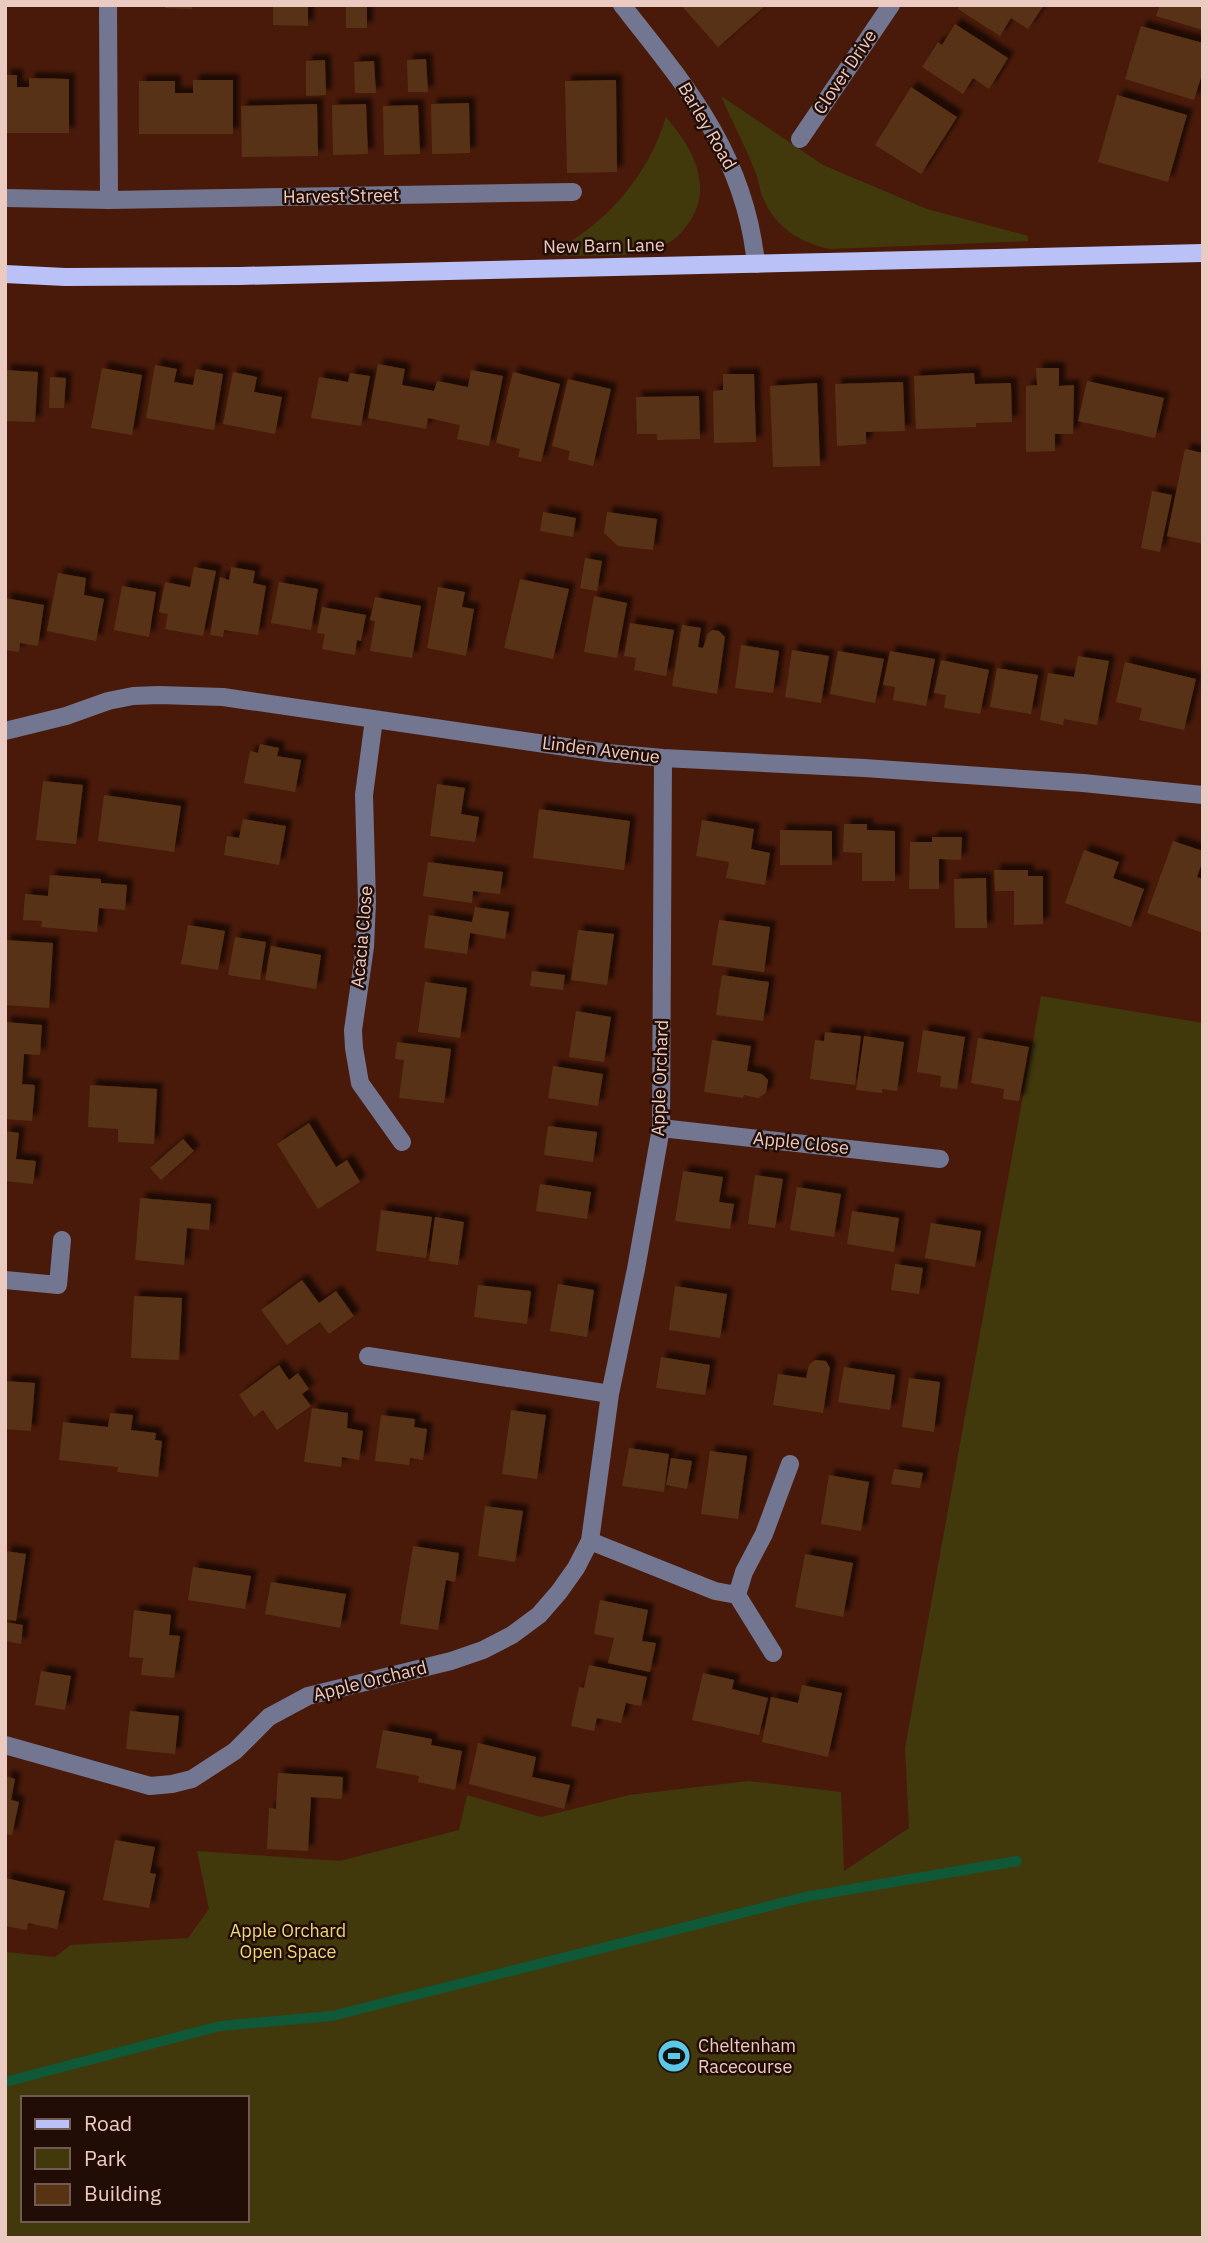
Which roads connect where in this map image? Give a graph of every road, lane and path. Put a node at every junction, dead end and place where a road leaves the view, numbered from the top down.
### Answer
1 (108, 5) edge
2 (622, 5) edge
3 (891, 5) edge
4 (800, 139) dead end
5 (573, 192) dead end
6 (5, 198) edge
7 (109, 200) junction
8 (1203, 253) edge
9 (756, 264) junction
10 (5, 274) edge
11 (374, 719) junction
12 (5, 731) edge
13 (663, 758) junction
14 (1203, 795) edge
15 (662, 1128) junction
16 (402, 1142) dead end
17 (940, 1158) dead end
18 (62, 1240) dead end
19 (5, 1280) edge
20 (368, 1356) dead end
21 (610, 1394) junction
22 (790, 1464) dead end
23 (590, 1541) junction
24 (737, 1595) junction
25 (773, 1653) dead end
26 (5, 1745) edge

1 - 7 street
2 - 9 street, Barley Road
3 - 4 street, Clover Drive
5 - 7 street, Harvest Street
6 - 7 street, Harvest Street
8 - 9 main road, New Barn Lane
9 - 10 main road, New Barn Lane
11 - 12 street, Linden Avenue
11 - 13 street, Linden Avenue
11 - 16 street, Acacia Close
13 - 14 street, Linden Avenue
13 - 15 street, Apple Orchard
15 - 17 street, Apple Close
15 - 21 street, Apple Orchard
18 - 19 street
20 - 21 street
21 - 23 street, Apple Orchard
22 - 24 street
23 - 24 street
23 - 26 street, Apple Orchard
24 - 25 street

